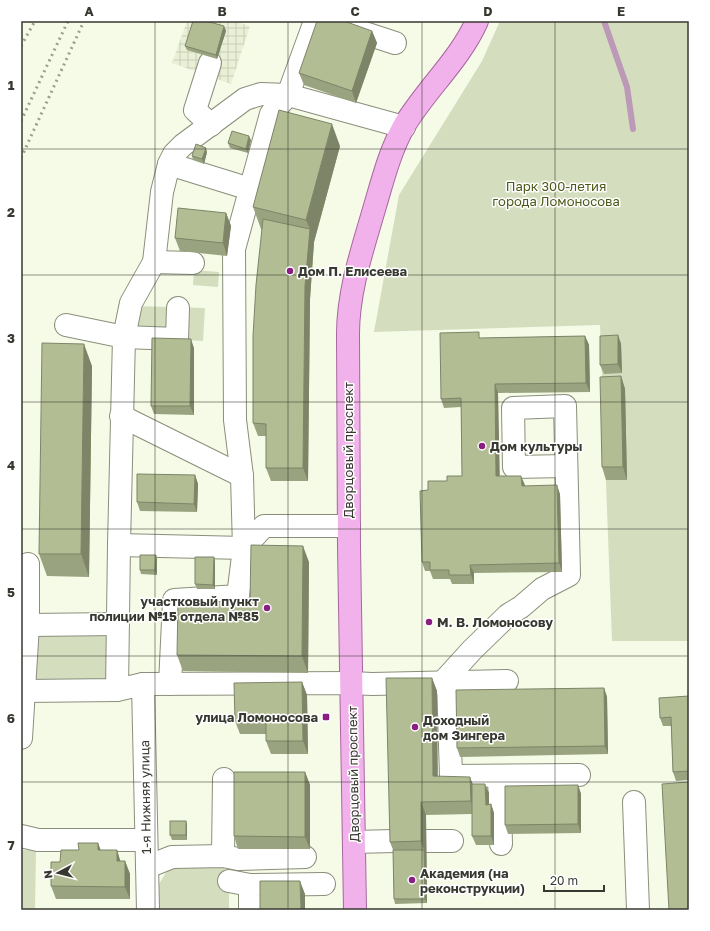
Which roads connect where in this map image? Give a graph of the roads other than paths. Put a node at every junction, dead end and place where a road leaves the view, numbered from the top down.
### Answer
1 (315, 21) edge
2 (326, 21) edge
3 (476, 21) edge
4 (395, 43) dead end
5 (210, 62) dead end
6 (288, 94) junction
7 (210, 125) junction
8 (404, 127) junction
9 (168, 164) junction
10 (250, 189) junction
11 (154, 262) junction
12 (193, 263) dead end
13 (178, 308) dead end
14 (66, 325) dead end
15 (124, 337) junction
16 (121, 416) junction
17 (566, 466) dead end
18 (242, 476) junction
19 (349, 526) junction
20 (119, 545) junction
21 (244, 548) junction
22 (28, 564) dead end
23 (118, 624) junction
24 (28, 625) junction
25 (507, 681) dead end
26 (445, 682) junction
27 (351, 683) junction
28 (143, 684) junction
29 (170, 684) junction
30 (117, 690) junction
31 (24, 691) junction
32 (21, 738) edge
33 (579, 775) dead end
34 (499, 776) junction
35 (224, 779) dead end
36 (634, 802) dead end
37 (21, 836) edge
38 (145, 840) junction
39 (394, 841) edge
40 (426, 841) dead end
41 (452, 841) dead end
42 (354, 842) junction
43 (501, 844) dead end
44 (223, 856) junction
45 (305, 857) dead end
46 (147, 867) junction
47 (324, 884) dead end
48 (148, 910) edge
49 (250, 910) edge
50 (355, 910) edge
51 (638, 910) edge

1 - 6 street
2 - 4 street
3 - 8 main road, Дворцовый проспект
5 - 7 street
6 - 7 street
6 - 8 street
6 - 10 street
7 - 9 street
8 - 19 main road, Дворцовый проспект
9 - 10 street
9 - 11 street
10 - 18 street
11 - 12 street
11 - 15 street
13 - 15 street
14 - 15 street
15 - 16 street
16 - 18 street
16 - 20 street
17 - 26 street
18 - 21 street
19 - 21 street
19 - 27 main road, Дворцовый проспект
20 - 21 street
20 - 23 street
21 - 29 street
22 - 24 street
23 - 24 street
23 - 30 street
24 - 31 street
25 - 26 street
26 - 27 street
26 - 34 street
27 - 29 street
27 - 42 main road, Дворцовый проспект
28 - 29 street
28 - 30 street
28 - 38 street, 1-я Нижняя улица
30 - 31 street
31 - 32 street
33 - 34 street
34 - 43 street
35 - 44 street
36 - 51 street
37 - 38 street
38 - 46 street, 1-я Нижняя улица
39 - 42 street
40 - 41 street
42 - 50 main road, Дворцовый проспект
44 - 45 street
44 - 46 street
46 - 48 street, 1-я Нижняя улица
47 - 49 street

